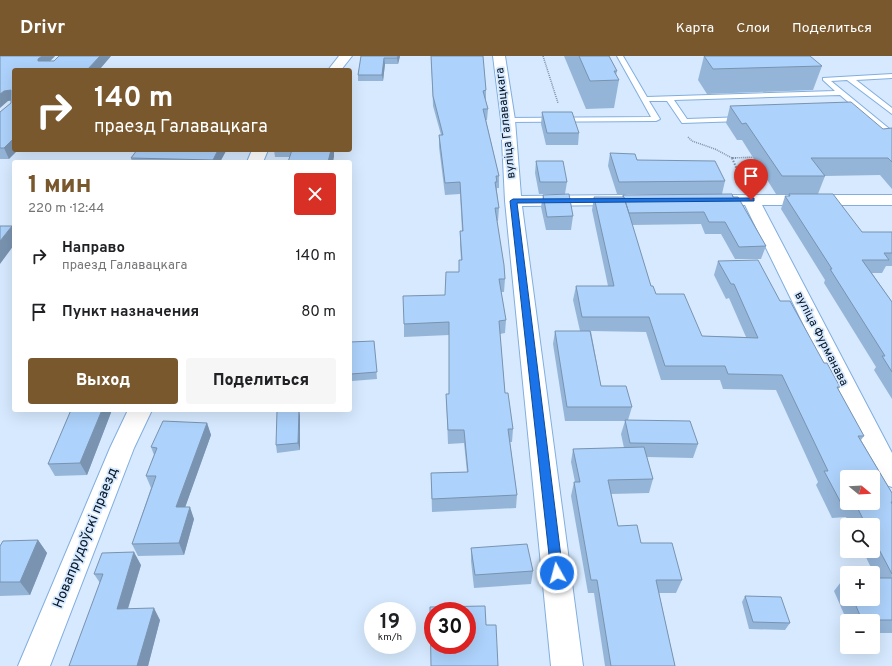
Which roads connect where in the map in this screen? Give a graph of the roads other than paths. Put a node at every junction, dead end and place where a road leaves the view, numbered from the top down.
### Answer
1 (346, 56) edge
2 (499, 56) edge
3 (620, 56) edge
4 (336, 68) edge
5 (892, 76) edge
6 (849, 78) junction
7 (841, 93) junction
8 (669, 98) junction
9 (645, 99) junction
10 (892, 112) edge
11 (867, 114) junction
12 (851, 115) edge
13 (748, 118) edge
14 (508, 120) junction
15 (892, 135) edge
16 (640, 200) edge
17 (696, 200) edge
18 (751, 200) junction
19 (892, 200) edge
20 (513, 201) junction
21 (139, 412) edge
22 (892, 477) edge
23 (34, 666) edge
24 (568, 666) edge

1 - 4 street
2 - 14 street, вуліца Галавацкага
3 - 9 lane
5 - 6 lane
6 - 7 lane
6 - 10 lane
7 - 8 lane
7 - 11 lane
8 - 9 lane
8 - 13 lane
9 - 14 lane
11 - 12 lane
11 - 15 lane
14 - 20 street, вуліца Галавацкага
16 - 20 street
17 - 18 street
18 - 19 street
18 - 22 street, вуліца Фурманава
20 - 24 street, вуліца Галавацкага
21 - 23 street, Новапрудоўскі праезд

